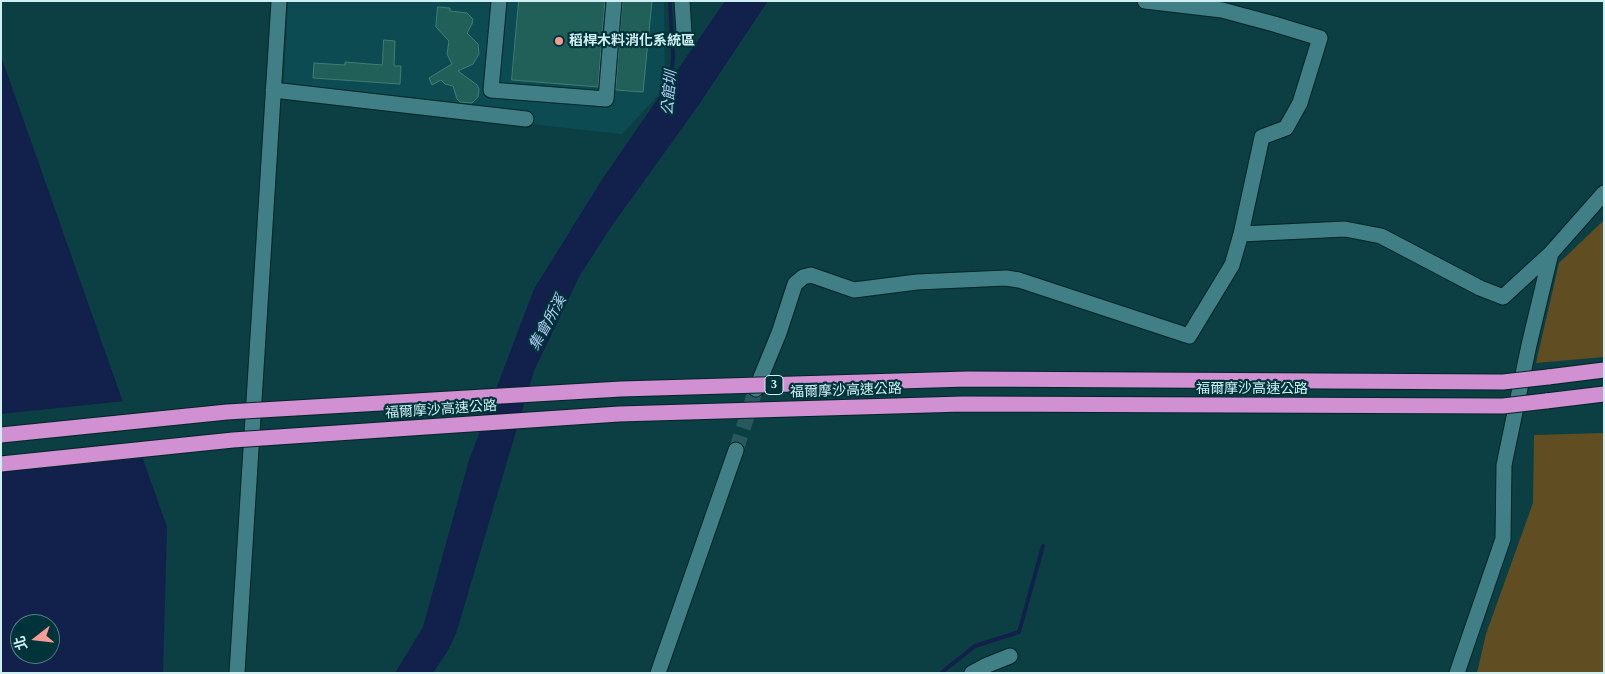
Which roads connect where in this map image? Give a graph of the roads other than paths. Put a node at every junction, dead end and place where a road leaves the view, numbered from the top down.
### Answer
1 (279, 1) edge
2 (499, 1) edge
3 (614, 1) edge
4 (682, 1) edge
5 (1145, 1) edge
6 (684, 33) dead end
7 (273, 90) junction
8 (526, 119) dead end
9 (1604, 193) edge
10 (1241, 234) junction
11 (1551, 253) junction
12 (1604, 370) edge
13 (756, 389) tunnel mouth
14 (1604, 394) edge
15 (1, 435) edge
16 (736, 450) tunnel mouth
17 (1, 464) edge
18 (1010, 656) dead end
19 (237, 673) edge
20 (658, 673) edge
21 (972, 673) edge
22 (1457, 673) edge

1 - 7 street
2 - 3 street
4 - 6 street
5 - 10 street
7 - 8 street
7 - 19 street
9 - 11 street
10 - 11 street
10 - 13 street
11 - 22 street
12 - 15 highway, 福爾摩沙高速公路 / 3, bridge
14 - 17 highway, 福爾摩沙高速公路 / 3, bridge
16 - 20 street
18 - 21 street

